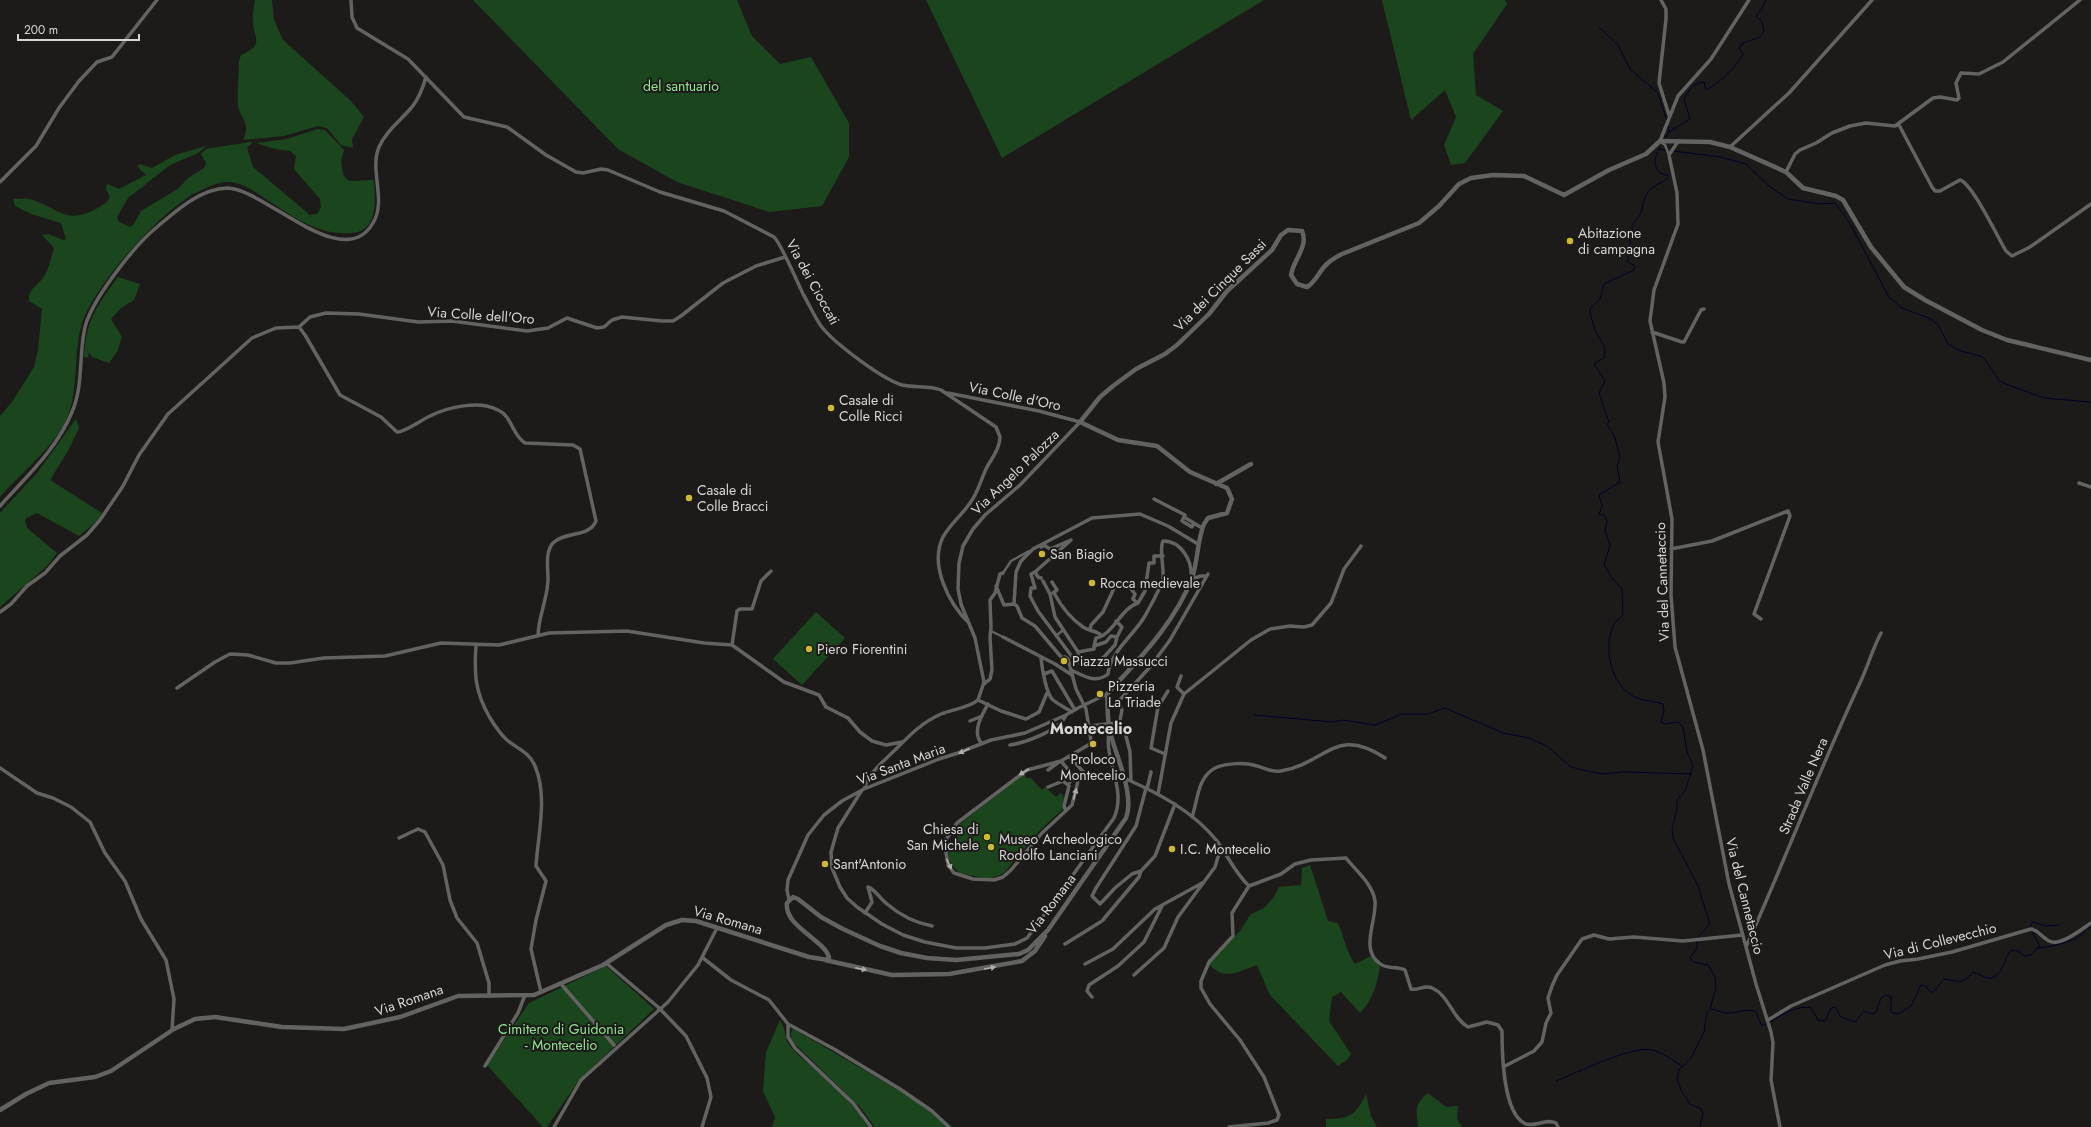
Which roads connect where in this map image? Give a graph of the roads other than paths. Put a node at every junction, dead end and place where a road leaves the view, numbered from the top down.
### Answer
1 (157, 0) edge
2 (351, 0) edge
3 (1661, 0) edge
4 (1750, 0) edge
5 (1872, 0) edge
6 (2080, 0) edge
7 (426, 77) junction
8 (1669, 115) junction
9 (1899, 125) junction
10 (1660, 141) junction
11 (1677, 143) junction
12 (1730, 147) junction
13 (1669, 155) junction
14 (1786, 172) junction
15 (0, 182) edge
16 (2091, 204) edge
17 (785, 257) junction
18 (1704, 309) dead end
19 (300, 327) junction
20 (1652, 332) junction
21 (2091, 360) edge
22 (946, 393) junction
23 (1080, 422) junction
24 (1252, 464) dead end
25 (2079, 483) dead end
26 (1216, 484) junction
27 (2091, 487) edge
28 (1154, 499) dead end
29 (0, 506) edge
30 (1202, 528) junction
31 (1198, 544) junction
32 (1362, 546) dead end
33 (1037, 547) junction
34 (1032, 549) junction
35 (1671, 549) junction
36 (1163, 556) junction
37 (771, 571) dead end
38 (1003, 573) joint
39 (1033, 574) junction
40 (1191, 579) junction
41 (1052, 582) dead end
42 (1116, 584) dead end
43 (996, 586) junction
44 (1132, 586) dead end
45 (1052, 593) junction
46 (1137, 603) junction
47 (1014, 604) junction
48 (0, 612) edge
49 (1761, 619) dead end
50 (1116, 622) junction
51 (969, 623) junction
52 (1063, 630) junction
53 (1090, 630) junction
54 (991, 631) junction
55 (1881, 633) dead end
56 (1100, 635) junction
57 (538, 636) junction
58 (1056, 636) junction
59 (1003, 637) joint
60 (1117, 637) junction
61 (732, 644) junction
62 (476, 645) junction
63 (1094, 646) junction
64 (1078, 652) junction
65 (1041, 658) junction
66 (1073, 658) junction
67 (1068, 659) junction
68 (1077, 662) junction
69 (1055, 664) junction
70 (1071, 670) junction
71 (1052, 671) junction
72 (1044, 674) junction
73 (1073, 676) junction
74 (1181, 676) dead end
75 (984, 685) junction
76 (177, 688) dead end
77 (1168, 691) dead end
78 (1047, 693) junction
79 (1107, 694) junction
80 (1184, 694) junction
81 (978, 700) junction
82 (988, 704) junction
83 (1084, 704) junction
84 (1076, 709) junction
85 (1066, 715) junction
86 (982, 716) junction
87 (970, 721) dead end
88 (1089, 726) junction
89 (1109, 726) junction
90 (1126, 736) dead end
91 (902, 742) junction
92 (981, 743) junction
93 (1010, 745) dead end
94 (1165, 754) junction
95 (1069, 756) junction
96 (1385, 758) dead end
97 (1060, 761) junction
98 (0, 768) edge
99 (1048, 770) dead end
100 (1151, 772) dead end
101 (1087, 776) dead end
102 (1123, 778) junction
103 (1077, 780) junction
104 (1131, 781) junction
105 (1068, 785) junction
106 (1048, 787) dead end
107 (863, 789) junction
108 (1146, 789) junction
109 (1158, 794) junction
110 (1175, 804) junction
111 (1066, 811) junction
112 (1192, 817) junction
113 (399, 838) dead end
114 (1222, 847) junction
115 (1141, 871) junction
116 (1205, 881) junction
117 (1249, 886) junction
118 (788, 900) junction
119 (1163, 904) junction
120 (865, 912) junction
121 (2091, 923) edge
122 (932, 926) dead end
123 (718, 928) junction
124 (1046, 934) junction
125 (1742, 935) junction
126 (1065, 944) dead end
127 (1746, 947) junction
128 (703, 958) junction
129 (823, 960) junction
130 (606, 963) junction
131 (1085, 964) dead end
132 (1134, 975) dead end
133 (561, 984) junction
134 (542, 992) junction
135 (489, 995) junction
136 (525, 996) junction
137 (1092, 997) dead end
138 (1768, 1020) junction
139 (788, 1024) junction
140 (172, 1030) junction
141 (614, 1045) dead end
142 (485, 1066) dead end
143 (1505, 1066) junction
144 (0, 1110) edge
145 (554, 1127) edge
146 (702, 1127) edge
147 (871, 1127) edge
148 (948, 1127) edge
149 (1229, 1127) edge
150 (1558, 1127) edge
151 (1780, 1127) edge

1 - 15 street
2 - 7 street, Via dei Cioccati
3 - 8 street
4 - 8 street
5 - 12 street
6 - 9 street
7 - 17 street, Via dei Cioccati
7 - 29 street
8 - 10 street
9 - 14 street
9 - 16 street
10 - 11 street
10 - 13 street
10 - 23 street, Via dei Cinque Sassi
11 - 12 street
11 - 13 street
12 - 14 street
13 - 20 street, Via del Cannetaccio
14 - 21 street
17 - 19 street, Via Colle dell'Oro
17 - 22 street, Via dei Cioccati
18 - 20 street
19 - 48 street
19 - 57 street
20 - 35 street, Via del Cannetaccio
22 - 23 street, Via Colle d'Oro
22 - 51 street, Via dei Cioccati
23 - 26 street
23 - 51 street, Via Angelo Palozza
24 - 26 street
25 - 27 street
26 - 30 street
28 - 30 street
30 - 31 street
31 - 33 street
31 - 40 street
32 - 80 street
33 - 34 street
33 - 39 street
34 - 38 street
34 - 47 street
35 - 49 street
35 - 125 street, Via del Cannetaccio
36 - 40 street
36 - 46 street
36 - 70 street
37 - 61 street
38 - 43 street
39 - 45 street
39 - 58 street
40 - 79 street
40 - 89 street
41 - 45 street
42 - 53 street
43 - 47 street
43 - 54 street
44 - 46 street
45 - 52 street
45 - 53 street
46 - 50 street
47 - 67 street
50 - 56 street
50 - 60 street
51 - 75 street, Via Angelo Palozza
52 - 58 street
52 - 64 street
53 - 56 street
54 - 59 street
54 - 75 street
55 - 127 street, Strada Valle Nera
56 - 63 street
57 - 61 street
57 - 62 street
58 - 66 street
59 - 65 street
60 - 63 street
60 - 68 street
61 - 91 street
62 - 76 street
62 - 134 street
63 - 64 street
64 - 68 street
65 - 69 street
65 - 72 street
66 - 67 street
66 - 68 street
67 - 70 street
69 - 71 street
69 - 73 street
70 - 73 street
71 - 72 street
71 - 84 street
72 - 78 street
73 - 83 street
74 - 80 street
75 - 81 street
77 - 94 street
78 - 82 street
78 - 84 street
79 - 83 street, Via Santa Maria
79 - 89 street, Via Romana
80 - 94 street
81 - 82 street
81 - 91 street
82 - 86 street
83 - 84 street, Via Santa Maria
83 - 88 street
84 - 85 street, Via Santa Maria
85 - 92 street, Via Santa Maria
85 - 93 street
86 - 87 street
86 - 92 street
88 - 89 street
88 - 95 street
89 - 102 street, Via Romana
89 - 120 street
90 - 104 street
91 - 107 street
92 -> 107 street, Via Santa Maria
94 - 109 street
95 - 97 street
95 - 101 street
96 - 112 street
97 - 99 street
97 - 103 street
97 -> 111 street
98 - 140 street
100 - 108 street
102 - 104 street
102 - 124 street, Via Romana
103 - 105 street
111 -> 103 street
104 - 108 street
105 - 106 street
105 - 111 street
107 - 118 street, Via Santa Maria
107 - 120 street
108 - 109 street
108 - 115 street
109 - 110 street
110 - 112 street
110 - 115 street
112 - 114 street
113 - 135 street
114 - 116 street
114 - 117 street
115 - 126 street
116 - 119 street
116 - 132 street
117 - 143 street
117 - 149 street
118 - 124 street, Via Romana
118 - 129 street
119 - 131 street
119 - 137 street
120 - 122 street
121 - 138 street, Via di Collevecchio
123 - 128 street
123 - 129 street, Via Romana
123 - 130 street, Via Romana
129 -> 124 street, Via Romana
125 - 127 street, Via del Cannetaccio
125 - 143 street
127 - 138 street, Via del Cannetaccio
128 - 139 street
128 - 145 street
130 - 133 street, Via Romana
130 - 146 street, bridge
133 - 134 street, Via Romana
133 - 141 street
134 - 136 street, Via Romana
135 - 136 street, Via Romana
135 - 140 street, Via Romana
136 - 142 street
138 - 151 street, Via del Cannetaccio
139 - 147 street
139 - 148 street
140 - 144 street, Via Romana
143 - 150 street

